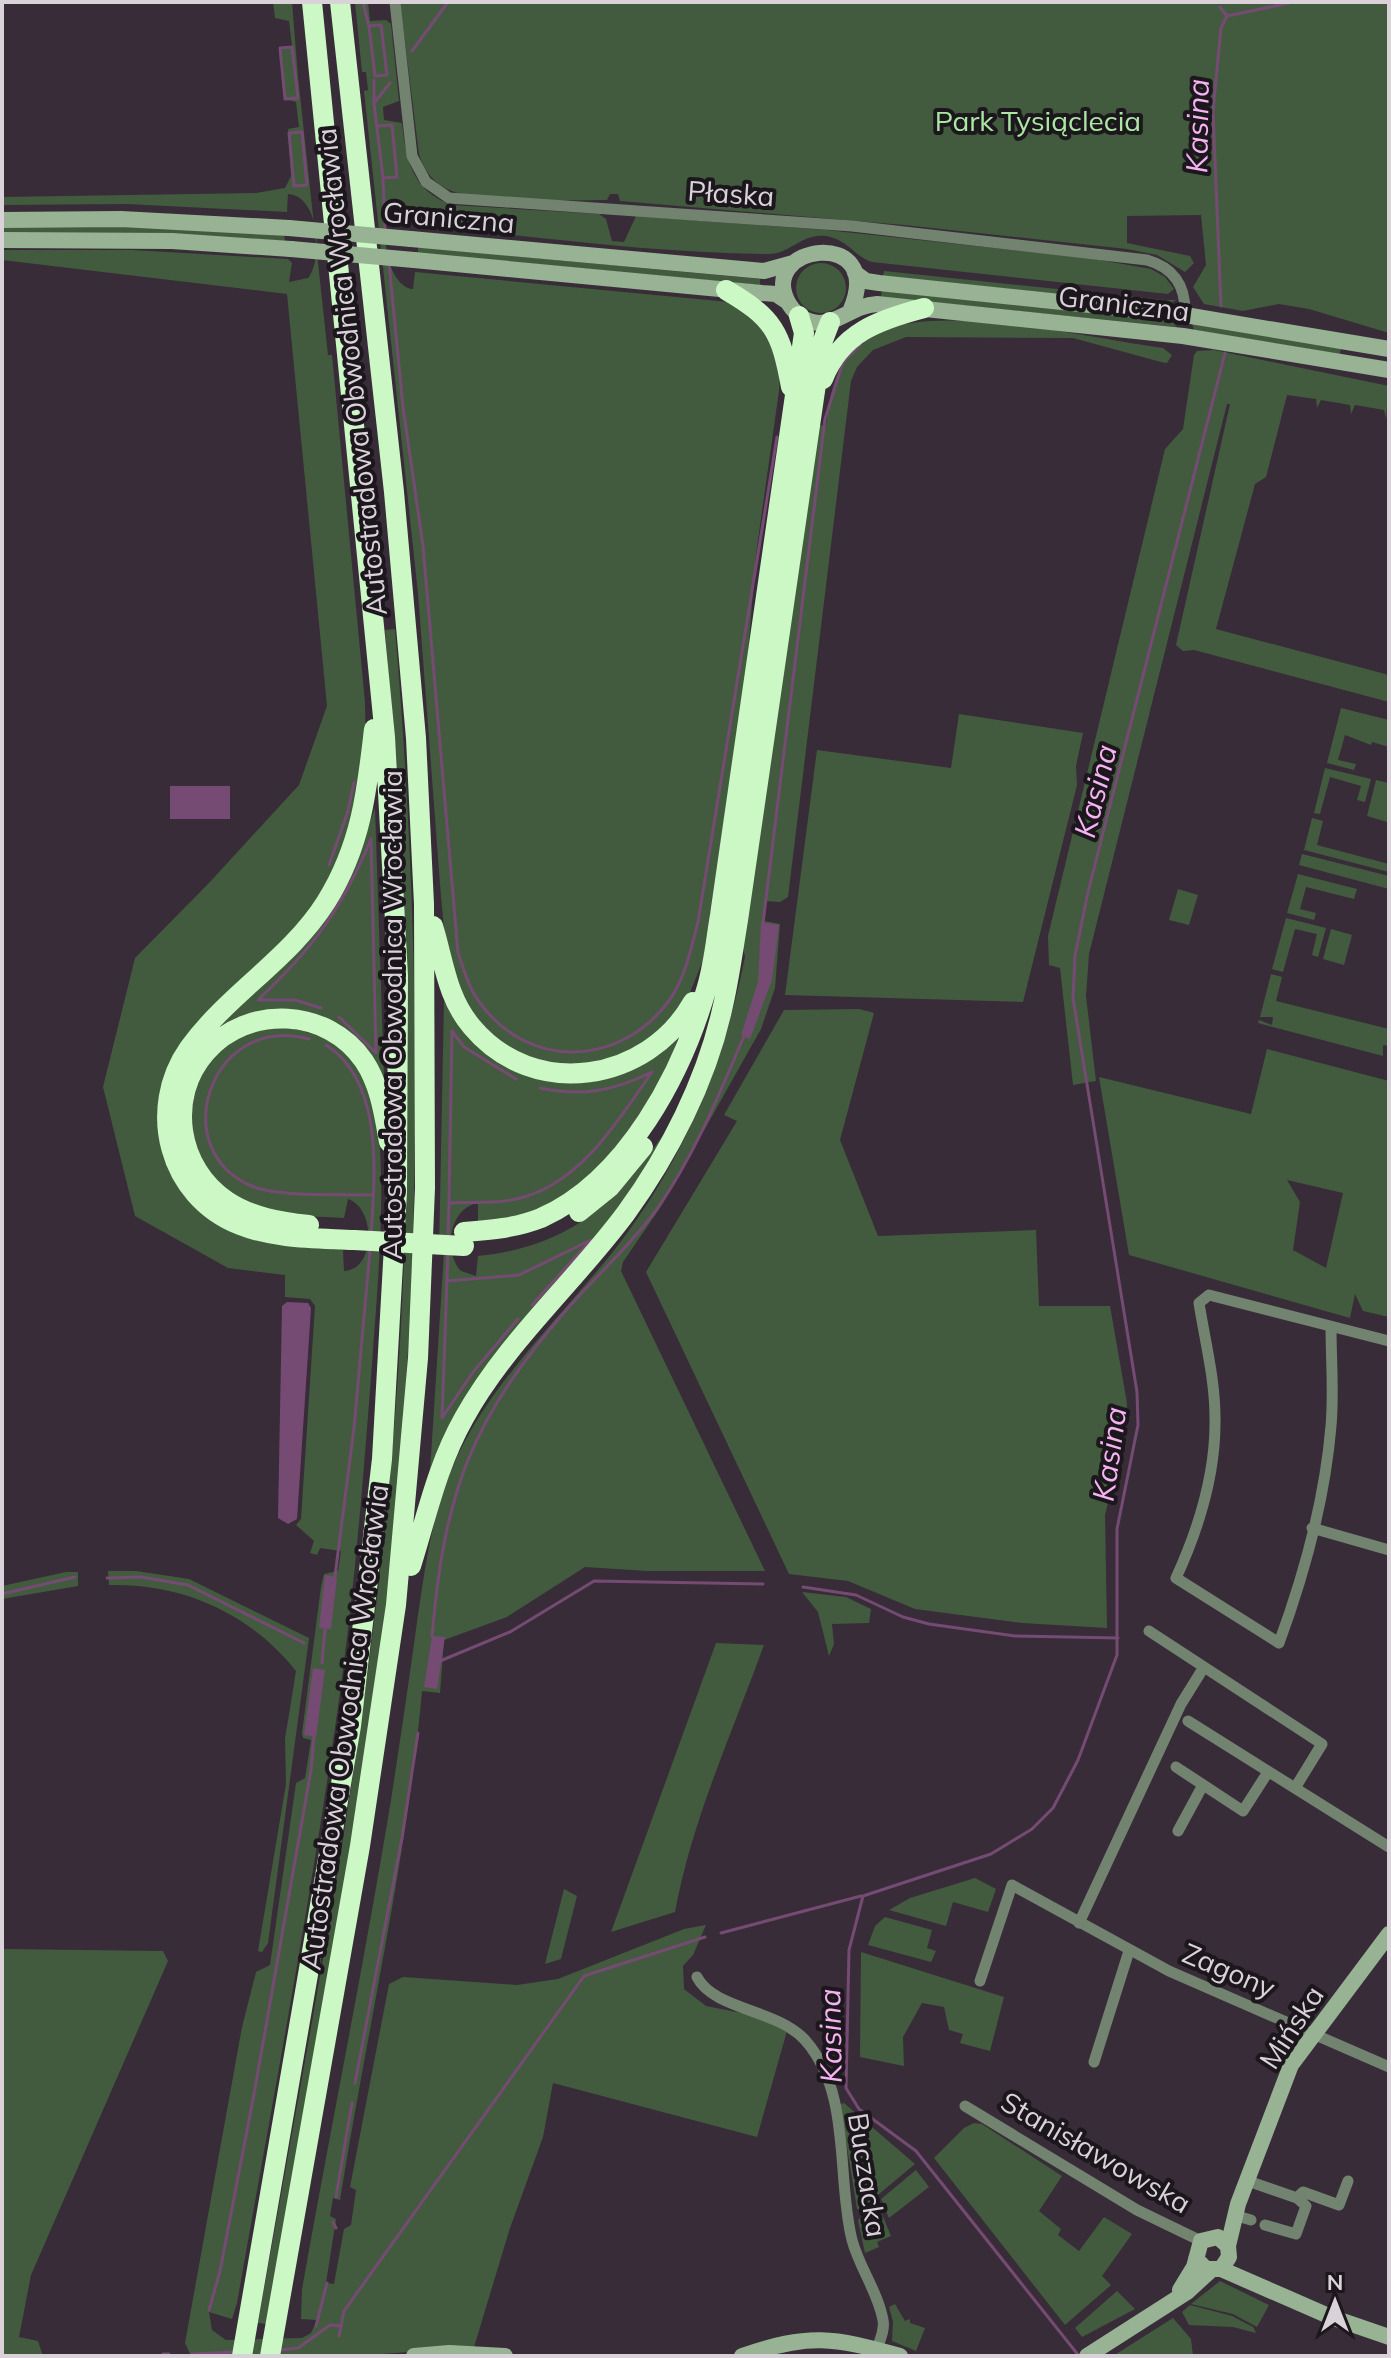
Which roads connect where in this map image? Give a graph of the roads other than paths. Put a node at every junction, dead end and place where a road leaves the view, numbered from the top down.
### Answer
1 (312, 2) edge
2 (340, 2) edge
3 (395, 2) edge
4 (2, 220) edge
5 (2, 240) edge
6 (793, 263) junction
7 (855, 273) junction
8 (726, 290) junction
9 (924, 308) junction
10 (794, 309) junction
11 (851, 309) junction
12 (1185, 315) junction
13 (830, 322) junction
14 (1389, 349) edge
15 (1389, 370) edge
16 (804, 404) junction
17 (378, 677) junction
18 (424, 904) junction
19 (715, 946) junction
20 (728, 971) junction
21 (397, 1189) junction
22 (354, 1234) junction
23 (464, 1239) junction
24 (1331, 1327) junction
25 (1389, 1341) edge
26 (1312, 1528) junction
27 (1389, 1550) edge
28 (396, 1605) junction
29 (1149, 1631) dead end
30 (1204, 1667) junction
31 (1188, 1721) dead end
32 (1176, 1767) dead end
33 (1268, 1772) junction
34 (1298, 1784) junction
35 (1203, 1785) junction
36 (1178, 1831) dead end
37 (1389, 1847) edge
38 (1079, 1923) junction
39 (1389, 1934) edge
40 (1129, 1951) junction
41 (697, 1977) dead end
42 (980, 1981) dead end
43 (1314, 2032) junction
44 (1094, 2062) dead end
45 (1389, 2067) edge
46 (965, 2106) dead end
47 (1248, 2181) junction
48 (1348, 2181) dead end
49 (1297, 2198) junction
50 (1242, 2213) junction
51 (1265, 2225) dead end
52 (1207, 2239) junction
53 (1229, 2249) junction
54 (1196, 2259) junction
55 (1216, 2269) junction
56 (1265, 2286) junction
57 (1179, 2295) junction
58 (1389, 2337) edge
59 (877, 2349) junction
60 (1090, 2354) edge
61 (242, 2356) edge
62 (270, 2356) edge
63 (414, 2356) edge
64 (505, 2356) edge
65 (742, 2356) edge
66 (900, 2356) edge

1 - 17 highway, Autostradowa Obwodnica Wrocławia
2 - 18 highway, Autostradowa Obwodnica Wrocławia
3 - 12 street, Płaska
4 - 6 main road, Graniczna, bridge
5 - 8 main road, Graniczna, bridge
6 - 7 main road
6 - 10 main road
7 - 11 main road
7 - 12 main road, Graniczna
8 - 10 main road, Graniczna
8 - 16 highway
9 - 11 main road, Graniczna
9 - 15 main road, Graniczna
9 - 16 highway
10 - 13 main road
10 - 16 highway
11 - 13 main road
12 - 14 main road, Graniczna
13 - 16 highway
16 - 19 highway
16 - 20 highway
17 - 21 highway, Autostradowa Obwodnica Wrocławia
17 - 22 highway
18 - 19 highway
18 - 28 highway, Autostradowa Obwodnica Wrocławia
19 - 23 highway
20 - 23 highway
20 - 28 highway
21 - 22 highway
21 - 61 highway, Autostradowa Obwodnica Wrocławia
22 - 23 highway
24 - 25 street
24 - 26 street
24 - 26 street
26 - 27 street
28 - 62 highway, Autostradowa Obwodnica Wrocławia
29 - 30 street
30 - 34 street
30 - 38 street
31 - 33 street
32 - 35 street
33 - 34 street
33 - 35 street
34 - 37 street
35 - 36 street
38 - 40 street, Zagony
38 - 42 street, Zagony
39 - 43 main road, Mińska
40 - 43 street, Zagony
40 - 44 street
41 - 59 street, Buczacka
43 - 45 street, Zagony
43 - 47 main road, Mińska
46 - 52 street, Stanisławowska
47 - 49 street
47 - 50 main road, Mińska
48 - 49 street
49 - 51 street
50 - 52 main road, Mińska
50 - 53 main road, Mińska
52 - 53 main road
52 - 54 main road
53 - 55 main road, Mińska
53 - 56 main road
54 - 55 main road
54 - 57 main road
55 - 56 main road
55 - 57 main road
56 - 58 main road
57 - 60 main road
59 - 65 main road
59 - 66 main road
63 - 64 main road

